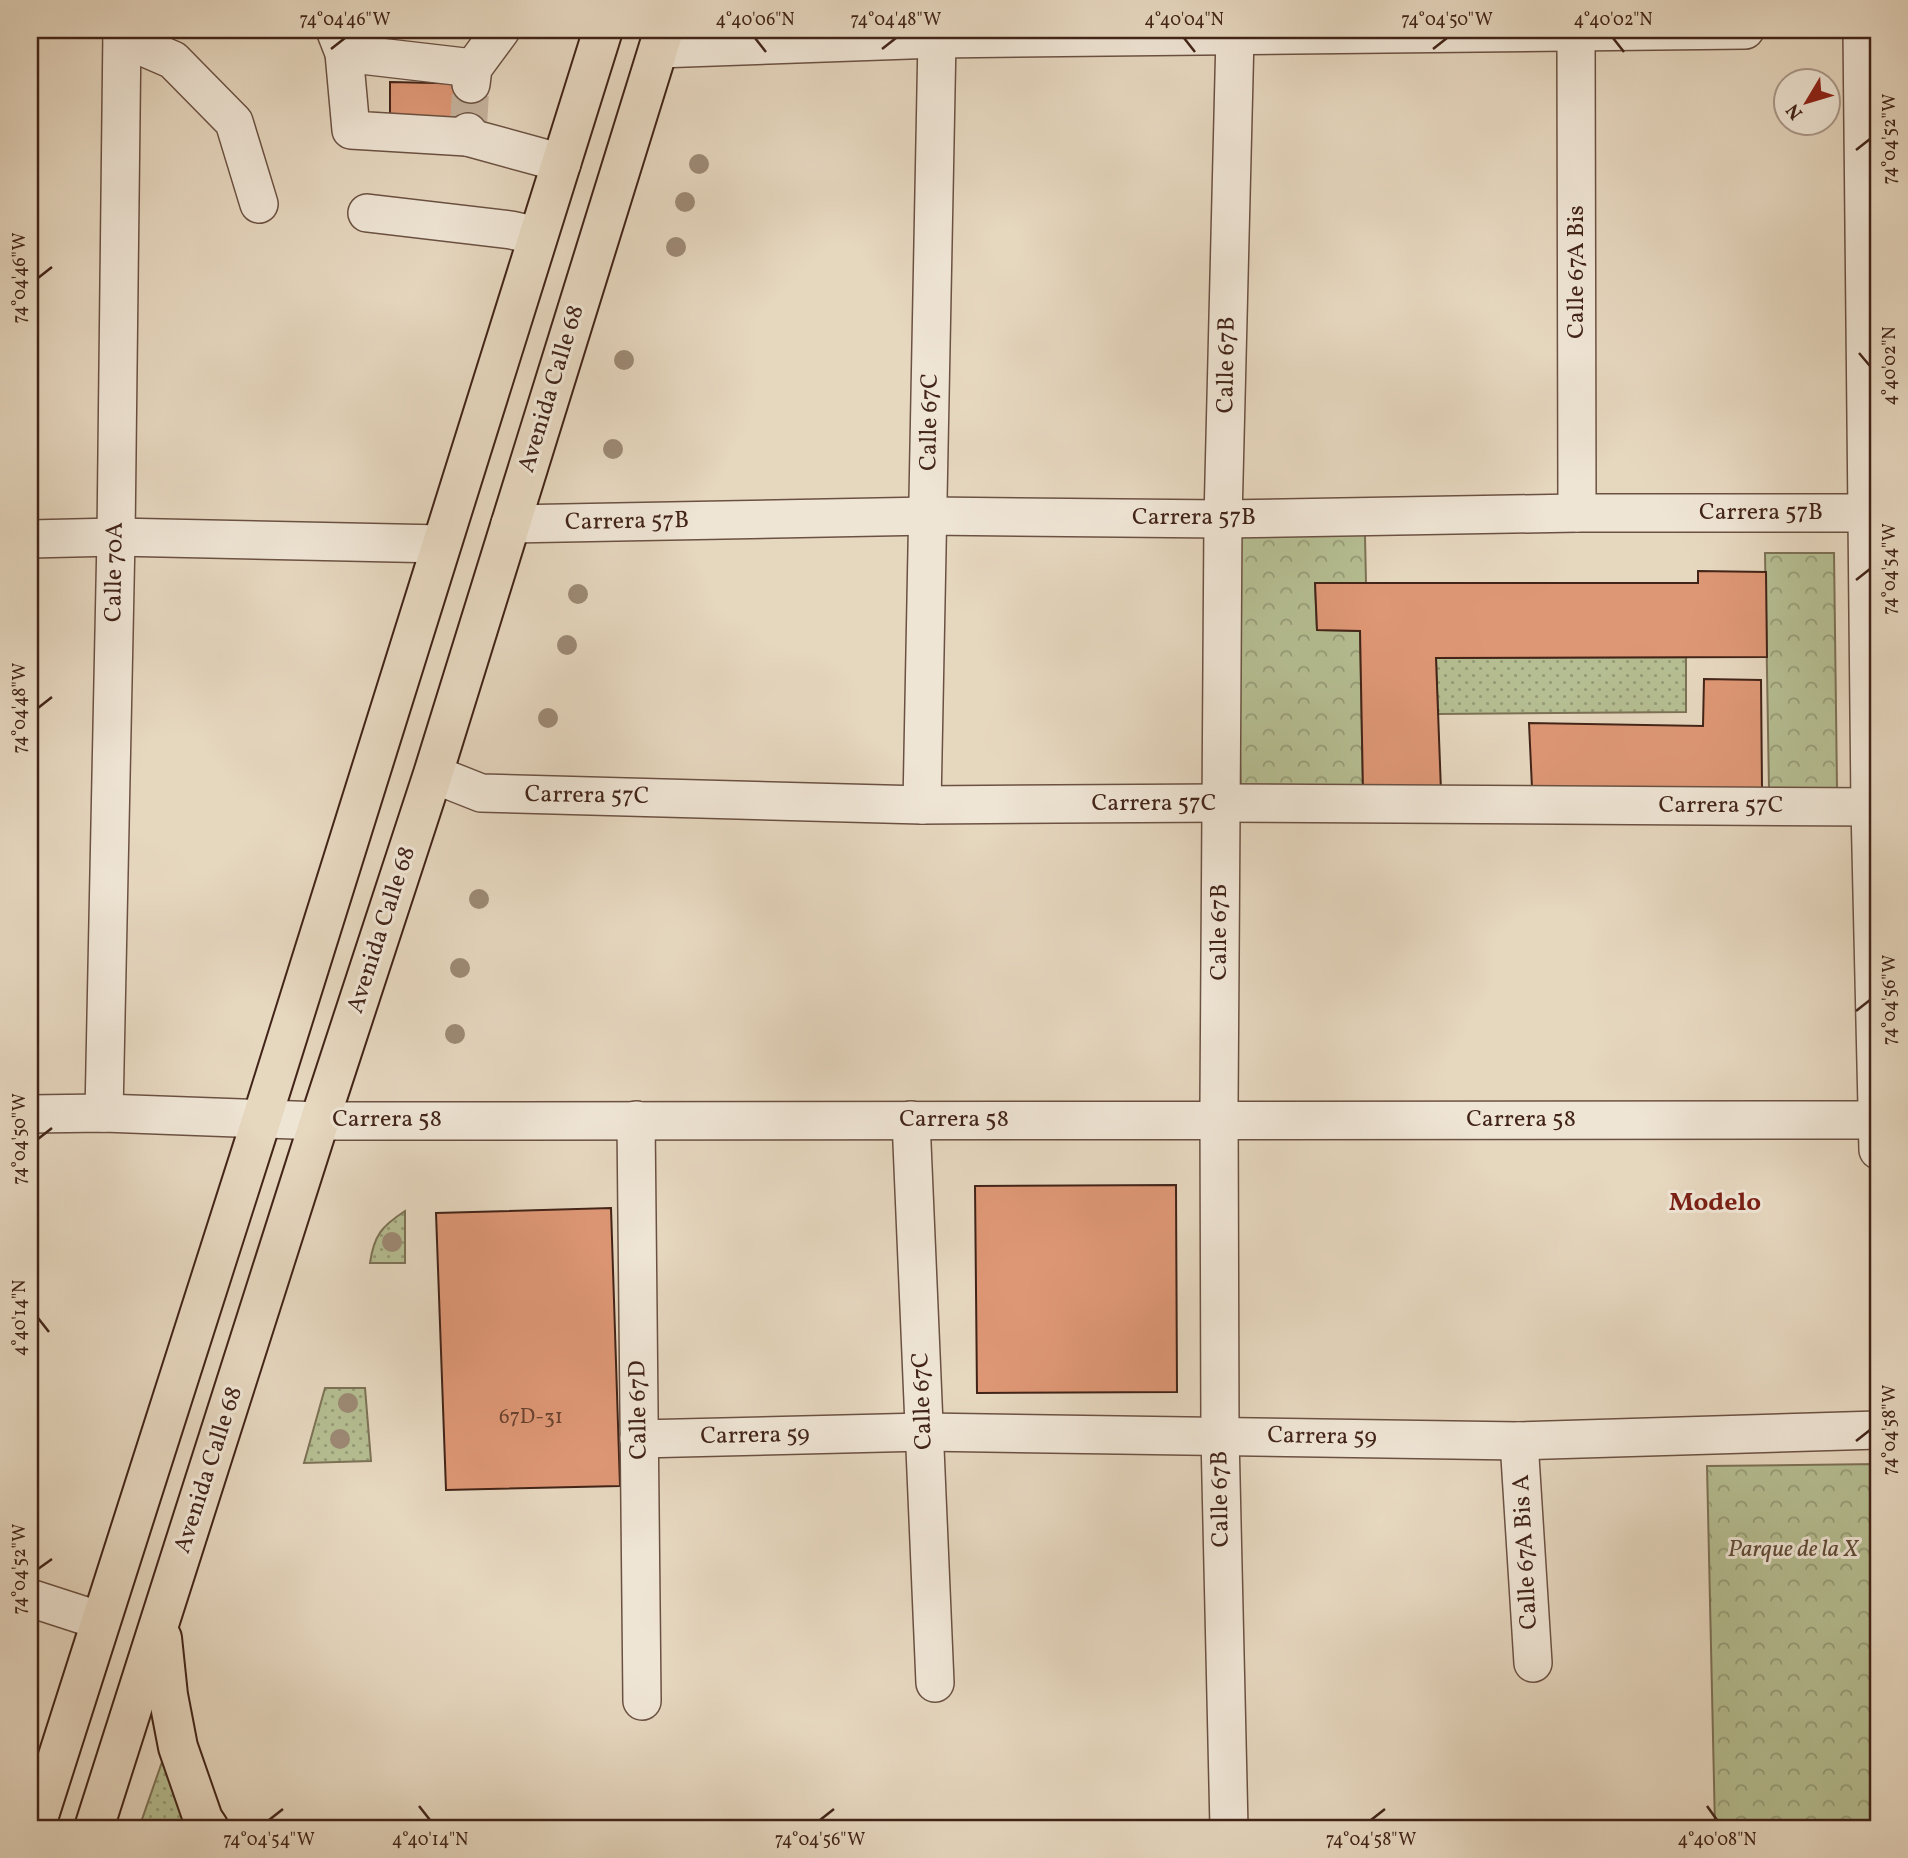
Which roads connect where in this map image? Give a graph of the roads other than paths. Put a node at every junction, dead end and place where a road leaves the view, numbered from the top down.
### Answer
1 (501, 30) edge
2 (603, 30) edge
3 (1745, 30) edge
4 (1862, 30) edge
5 (1576, 31) edge
6 (1235, 32) edge
7 (122, 34) edge
8 (668, 36) edge
9 (937, 39) junction
10 (340, 41) edge
11 (562, 163) junction
12 (259, 204) dead end
13 (367, 213) dead end
14 (538, 236) junction
15 (1577, 513) junction
16 (1872, 513) edge
17 (929, 516) junction
18 (1223, 519) junction
19 (510, 524) junction
20 (116, 537) junction
21 (30, 538) edge
22 (442, 544) junction
23 (433, 774) junction
24 (1221, 803) junction
25 (922, 805) junction
26 (1874, 807) edge
27 (104, 1113) junction
28 (30, 1114) edge
29 (262, 1118) junction
30 (636, 1120) junction
31 (911, 1120) junction
32 (1220, 1120) junction
33 (1878, 1120) edge
34 (320, 1121) junction
35 (1878, 1150) edge
36 (1878, 1430) edge
37 (924, 1432) junction
38 (1220, 1436) junction
39 (639, 1439) junction
40 (1519, 1441) junction
41 (30, 1598) edge
42 (101, 1621) junction
43 (160, 1623) junction
44 (1533, 1662) dead end
45 (935, 1683) dead end
46 (642, 1701) dead end
47 (35, 1828) edge
48 (94, 1828) edge
49 (209, 1828) edge
50 (1229, 1828) edge

1 - 10 street
2 - 11 main road
3 - 5 street
4 - 16 street
5 - 6 street
5 - 15 street, Calle 67A Bis
6 - 9 street
6 - 18 street, Calle 67B
7 - 12 street
7 - 20 street, Calle 70A
8 - 9 street
8 - 19 main road, Avenida Calle 68
9 - 17 street, Calle 67C
10 - 11 street
11 - 14 main road
13 - 14 street
14 - 22 main road
15 - 16 street, Carrera 57B
15 - 18 street, Carrera 57B
16 - 26 street
17 - 18 street, Carrera 57B
17 - 19 street, Carrera 57B
17 - 25 street, Calle 67C
18 - 24 street, Calle 67B
19 - 23 main road, Avenida Calle 68
20 - 21 street
20 - 22 street
20 - 27 street, Calle 70A
22 - 29 main road
23 - 25 street, Carrera 57C
23 - 34 main road, Avenida Calle 68
24 - 25 street, Carrera 57C
24 - 26 street, Carrera 57C
24 - 32 street, Calle 67B
26 - 33 street
27 - 28 street, Carrera 58
27 - 29 street, Carrera 58
29 - 34 street, Carrera 58
29 - 42 main road
30 - 31 street, Carrera 58
30 - 34 street, Carrera 58
30 - 39 street, Calle 67D
31 - 32 street, Carrera 58
31 - 37 street, Calle 67C
32 - 33 street, Carrera 58
32 - 38 street, Calle 67B
33 - 35 street
34 - 43 main road, Avenida Calle 68
36 - 40 street, Carrera 59
37 - 38 street, Carrera 59
37 - 39 street, Carrera 59
37 - 45 street, Calle 67C
38 - 40 street, Carrera 59
38 - 50 street, Calle 67B
39 - 46 street, Calle 67D
40 - 44 street, Calle 67A Bis A
41 - 42 street
42 - 47 main road
43 - 48 main road, Avenida Calle 68
43 - 49 main road

